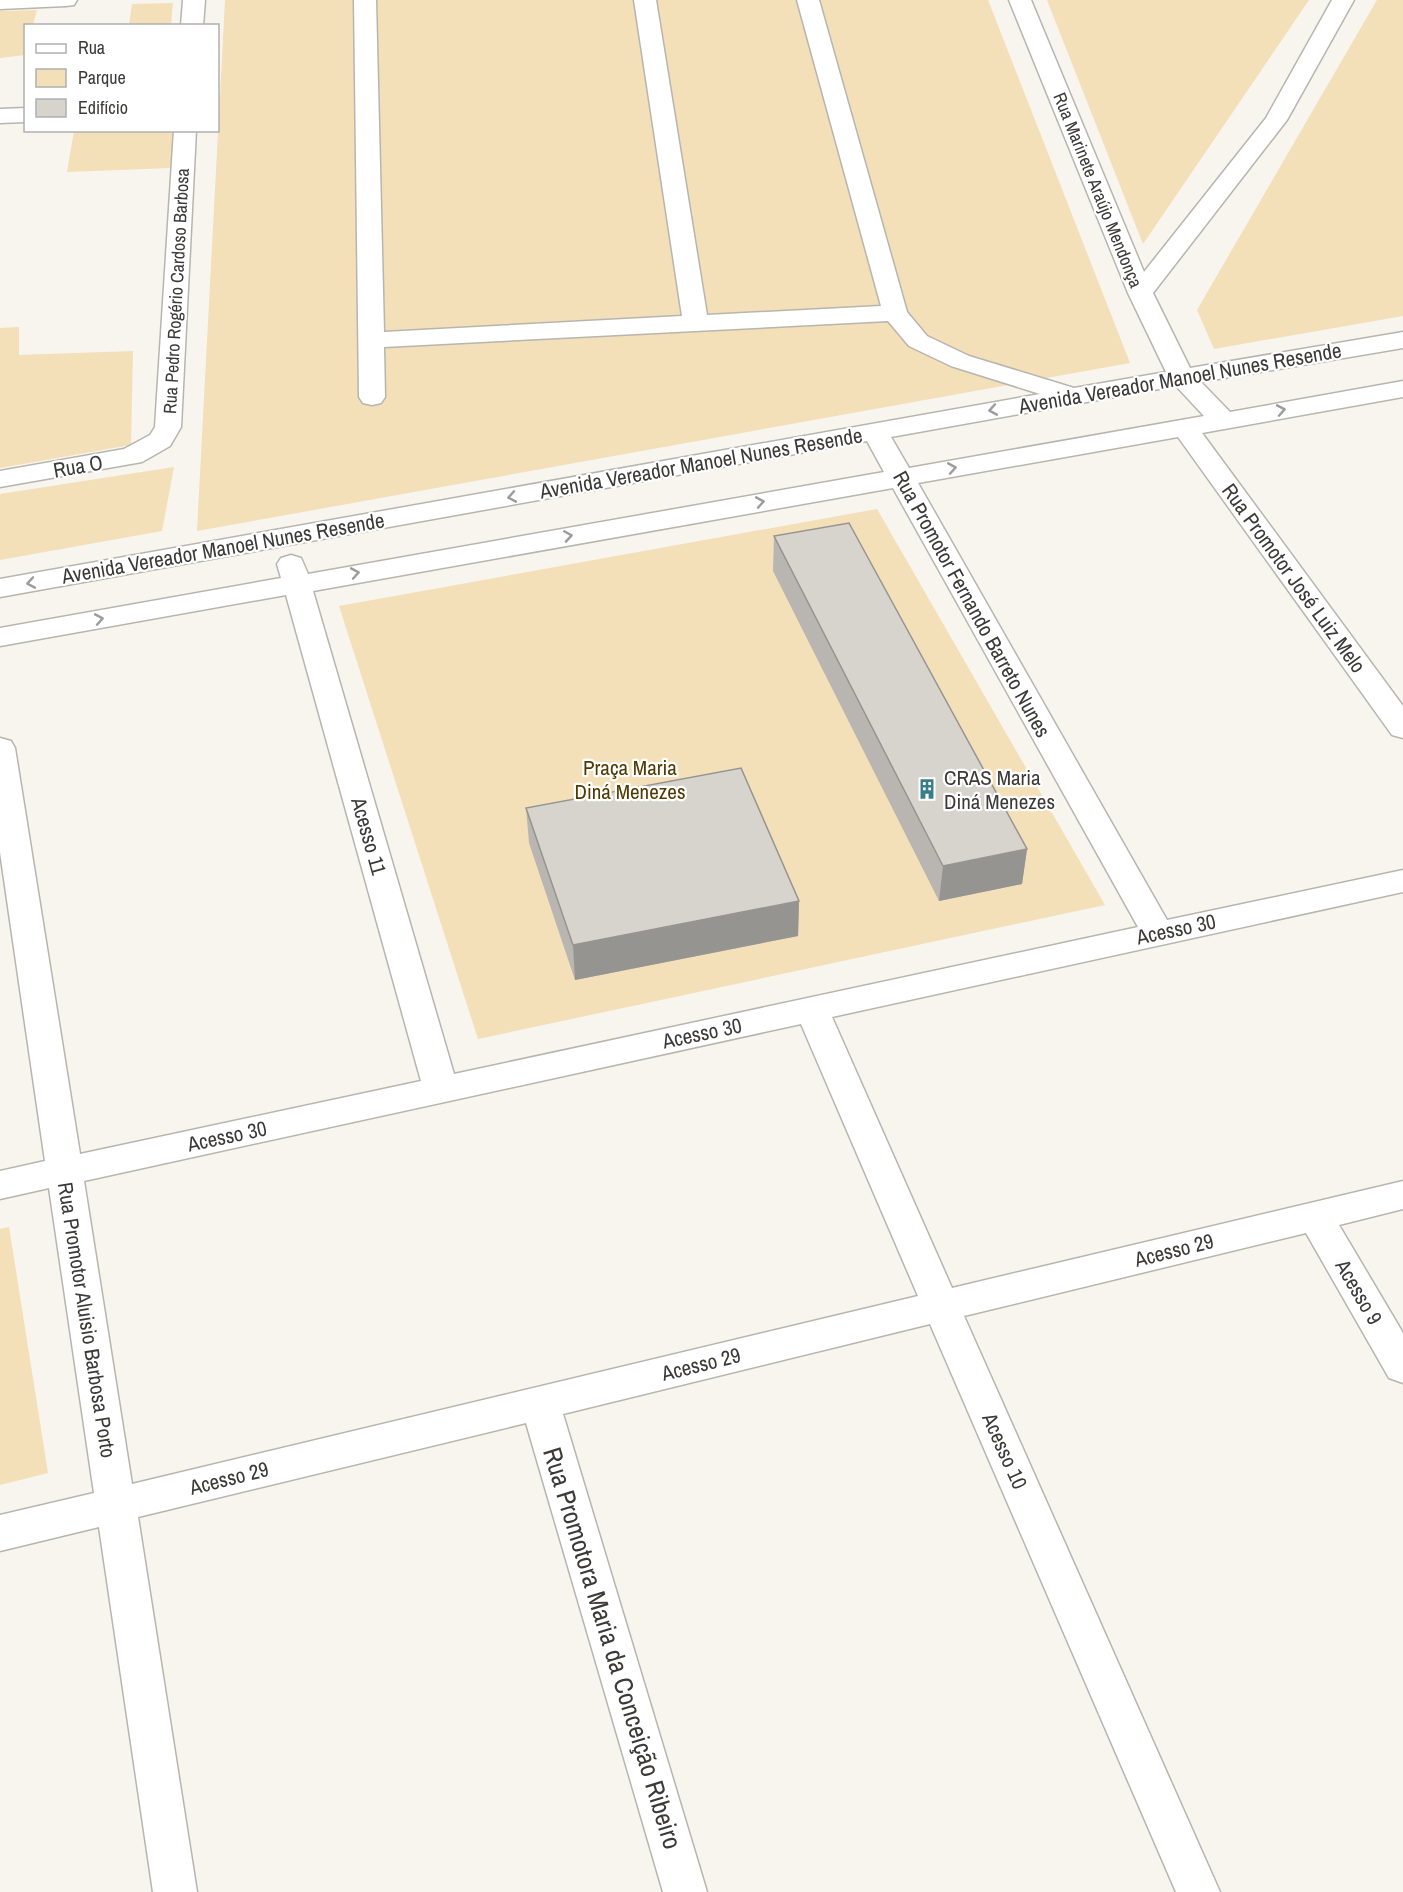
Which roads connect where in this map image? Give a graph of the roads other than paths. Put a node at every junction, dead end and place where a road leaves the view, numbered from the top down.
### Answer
1 (66, 0) edge
2 (194, 0) edge
3 (365, 0) edge
4 (645, 0) edge
5 (808, 0) edge
6 (1020, 0) edge
7 (1343, 0) edge
8 (0, 3) edge
9 (192, 24) edge
10 (24, 115) edge
11 (0, 116) edge
12 (185, 132) edge
13 (1140, 293) junction
14 (895, 313) junction
15 (696, 323) junction
16 (372, 340) junction
17 (1403, 340) edge
18 (1182, 378) junction
19 (1403, 389) edge
20 (1074, 396) junction
21 (372, 397) dead end
22 (1223, 420) junction
23 (1185, 428) junction
24 (875, 432) junction
25 (153, 446) joint
26 (901, 477) junction
27 (0, 479) edge
28 (283, 538) junction
29 (298, 583) junction
30 (0, 588) edge
31 (0, 637) edge
32 (1403, 728) edge
33 (0, 748) edge
34 (1403, 881) edge
35 (1158, 933) junction
36 (812, 1009) junction
37 (441, 1090) junction
38 (64, 1171) junction
39 (0, 1185) edge
40 (1403, 1195) edge
41 (1316, 1216) junction
42 (942, 1306) junction
43 (1403, 1367) edge
44 (540, 1403) junction
45 (116, 1506) junction
46 (0, 1533) edge
47 (175, 1892) edge
48 (685, 1892) edge
49 (1198, 1892) edge

1 - 8 street
2 - 9 street
3 - 16 street
4 - 15 street
5 - 14 street
6 - 13 street, Rua Marinete Araújo Mendonça
7 - 13 street
10 - 11 street
12 - 25 street, Rua Pedro Rogério Cardoso Barbosa
13 - 18 street, Rua Marinete Araújo Mendonça
14 - 15 street
14 - 20 street
15 - 16 street
16 - 21 street
17 - 18 street, Avenida Vereador Manoel Nunes Resende
18 - 20 street, Avenida Vereador Manoel Nunes Resende
18 - 22 street, Rua Marinete Araújo Mendonça
22 -> 19 street
20 -> 24 street, Avenida Vereador Manoel Nunes Resende
22 - 23 street
26 -> 23 street
23 - 32 street, Rua Promotor José Luiz Melo
24 - 26 street, Rua Promotor Fernando Barreto Nunes
24 -> 28 street, Avenida Vereador Manoel Nunes Resende
25 - 27 street, Rua O
29 -> 26 street
26 - 35 street, Rua Promotor Fernando Barreto Nunes
28 - 29 street, Acesso 11
28 -> 30 street, Avenida Vereador Manoel Nunes Resende
31 -> 29 street
29 - 37 street, Acesso 11
33 - 38 street, Rua Promotor Aluisio Barbosa Porto
34 - 35 street, Acesso 30
35 - 36 street, Acesso 30
36 - 37 street, Acesso 30
36 - 42 street, Acesso 10
37 - 38 street, Acesso 30
38 - 39 street, Acesso 30
38 - 45 street, Rua Promotor Aluisio Barbosa Porto
40 - 41 street, Acesso 29
41 - 42 street, Acesso 29
41 - 43 street, Acesso 9
42 - 44 street, Acesso 29
42 - 49 street, Acesso 10
44 - 45 street, Acesso 29
44 - 48 street, Rua Promotora Maria da Conceição Ribeiro
45 - 46 street, Acesso 29
45 - 47 street, Rua Promotor Aluisio Barbosa Porto

